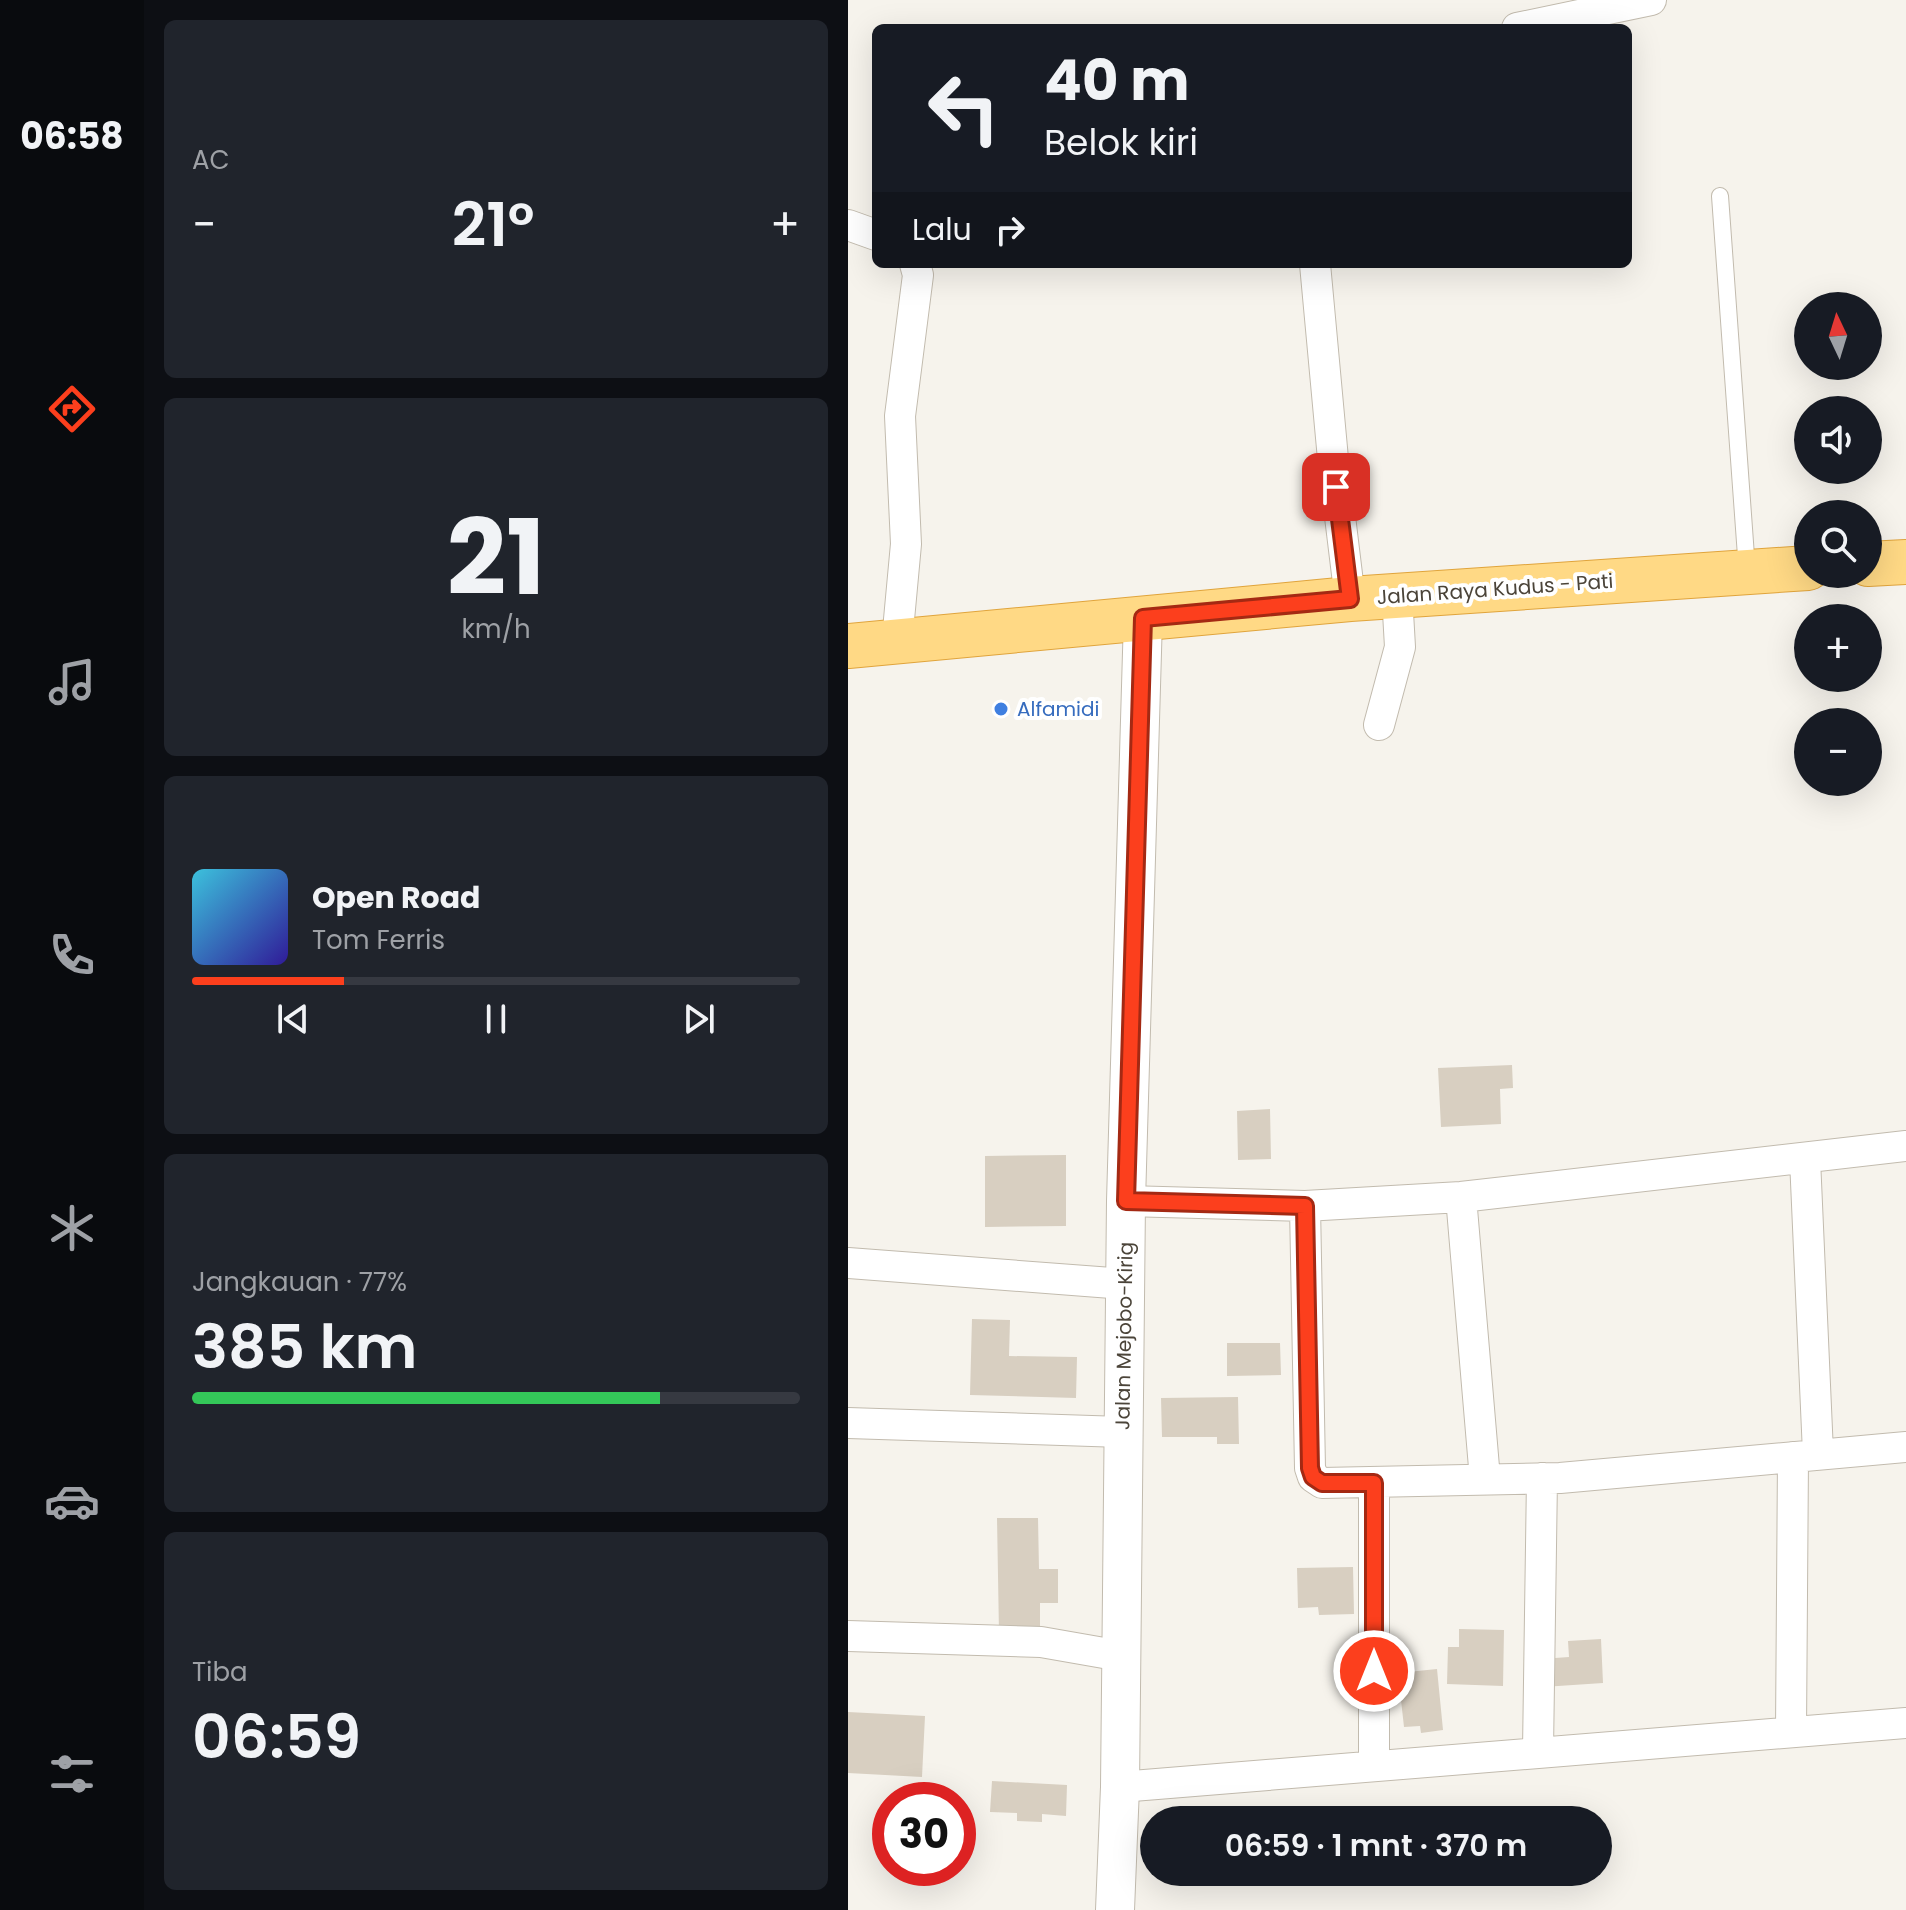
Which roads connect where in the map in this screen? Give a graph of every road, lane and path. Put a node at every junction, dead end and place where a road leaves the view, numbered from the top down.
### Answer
1 (1651, 0) edge
2 (1536, 24) edge
3 (1720, 196) dead end
4 (848, 225) edge
5 (872, 234) edge
6 (916, 268) edge
7 (1315, 268) edge
8 (1906, 562) edge
9 (1882, 563) edge
10 (1794, 569) edge
11 (1747, 572) junction
12 (1397, 595) junction
13 (1350, 599) junction
14 (1143, 618) junction
15 (897, 641) junction
16 (848, 646) edge
17 (1379, 725) dead end
18 (1906, 1146) edge
19 (1805, 1159) junction
20 (1461, 1197) junction
21 (1126, 1201) junction
22 (1305, 1206) junction
23 (848, 1263) edge
24 (1125, 1284) junction
25 (848, 1423) edge
26 (1122, 1432) junction
27 (1906, 1447) edge
28 (1805, 1455) junction
29 (1542, 1478) junction
30 (1485, 1479) junction
31 (1374, 1483) junction
32 (848, 1636) edge
33 (1121, 1656) junction
34 (1906, 1723) edge
35 (1791, 1731) junction
36 (1538, 1750) junction
37 (1374, 1764) junction
38 (1120, 1787) junction
39 (1115, 1910) edge

1 - 2 street
3 - 11 lane
4 - 5 street
6 - 15 street
7 - 13 street
8 - 9 highway
10 - 11 highway, Jalan Raya Kudus - Pati
11 - 12 highway, Jalan Raya Kudus - Pati
12 - 13 highway, Jalan Raya Kudus - Pati
12 - 17 street
13 - 14 highway, Jalan Raya Kudus - Pati
14 - 15 highway, Jalan Raya Kudus - Pati
14 - 21 street, Jalan Mejobo-Kirig
15 - 16 highway, Jalan Raya Kudus - Pati
18 - 19 street
19 - 20 street
19 - 28 street
20 - 22 street
20 - 30 street
21 - 22 street
21 - 24 street, Jalan Mejobo-Kirig
22 - 31 street
23 - 24 street
24 - 26 street, Jalan Mejobo-Kirig
25 - 26 street
26 - 33 street, Jalan Mejobo-Kirig
27 - 28 street
28 - 29 street
28 - 35 street
29 - 30 street
29 - 36 street
30 - 31 street
31 - 37 street
32 - 33 street
33 - 38 street, Jalan Mejobo-Kirig
34 - 35 street
35 - 36 street
36 - 37 street
37 - 38 street
38 - 39 street, Jalan Mejobo-Kirig

